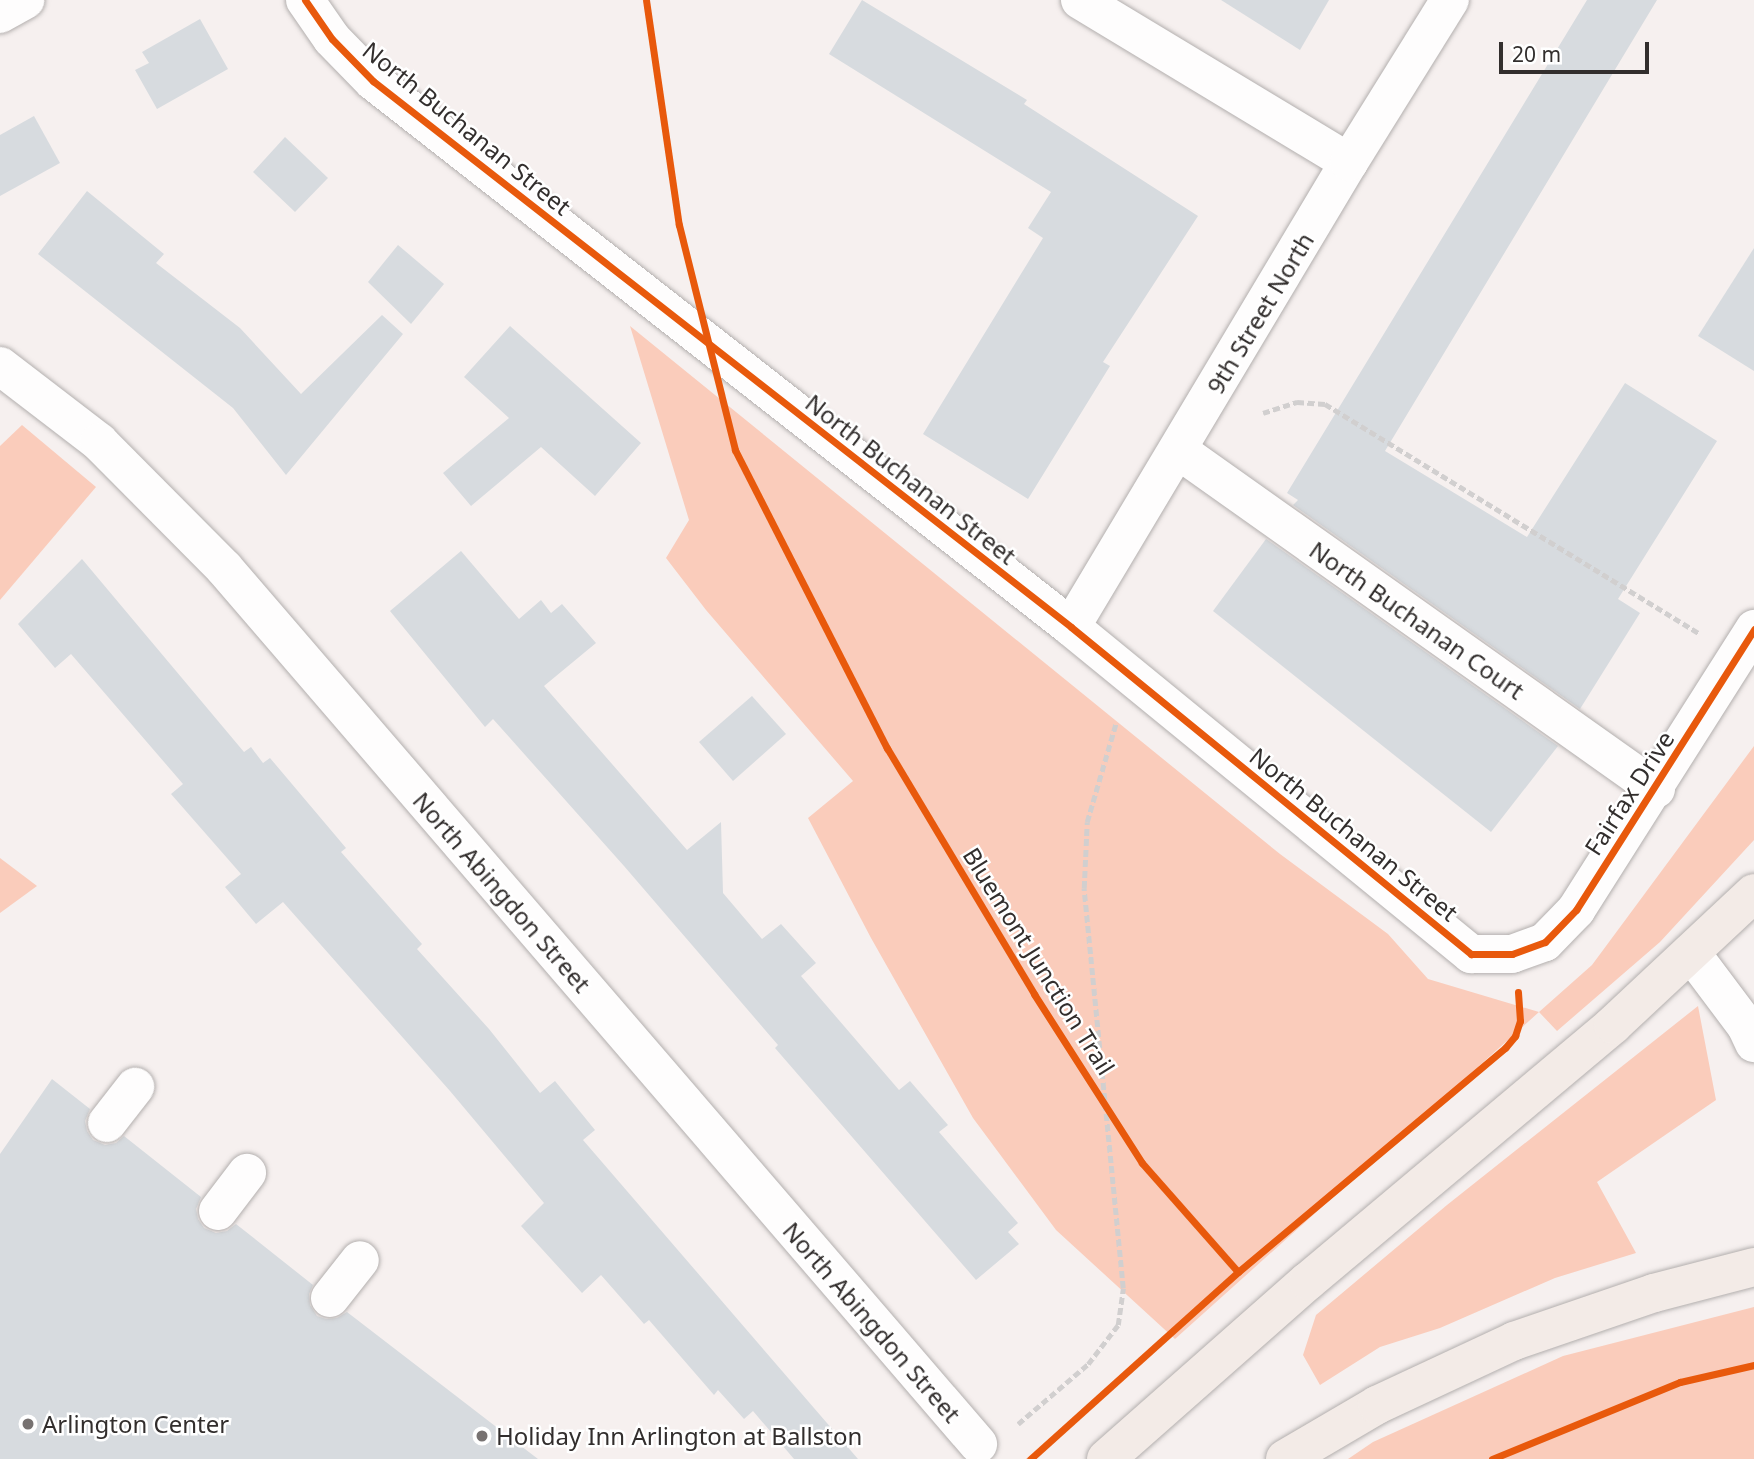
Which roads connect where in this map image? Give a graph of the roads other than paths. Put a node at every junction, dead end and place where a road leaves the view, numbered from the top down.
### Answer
1 (25, 0) edge
2 (305, 0) edge
3 (1080, 0) edge
4 (1450, 0) edge
5 (0, 14) edge
6 (1349, 162) junction
7 (0, 366) edge
8 (1178, 450) junction
9 (1070, 627) junction
10 (1754, 629) edge
11 (1656, 789) junction
12 (1754, 893) edge
13 (1512, 954) joint
14 (1692, 954) junction
15 (1754, 1043) edge
16 (135, 1087) dead end
17 (107, 1123) dead end
18 (247, 1173) dead end
19 (218, 1211) dead end
20 (360, 1260) dead end
21 (1754, 1266) edge
22 (330, 1298) dead end
23 (978, 1444) road end
24 (1106, 1459) edge
25 (1285, 1459) edge

1 - 5 street
2 - 9 street, North Buchanan Street
3 - 6 street
4 - 6 street, 9th Street North
6 - 8 street, 9th Street North
7 - 23 street, North Abingdon Street
8 - 9 street, 9th Street North
8 - 11 street, North Buchanan Court
9 - 13 street, North Buchanan Street
10 - 11 street, Fairfax Drive
11 - 13 street, Fairfax Drive
12 - 14 highway
14 - 15 street
14 - 24 highway
16 - 17 street
18 - 19 street
20 - 22 street
21 - 25 highway

